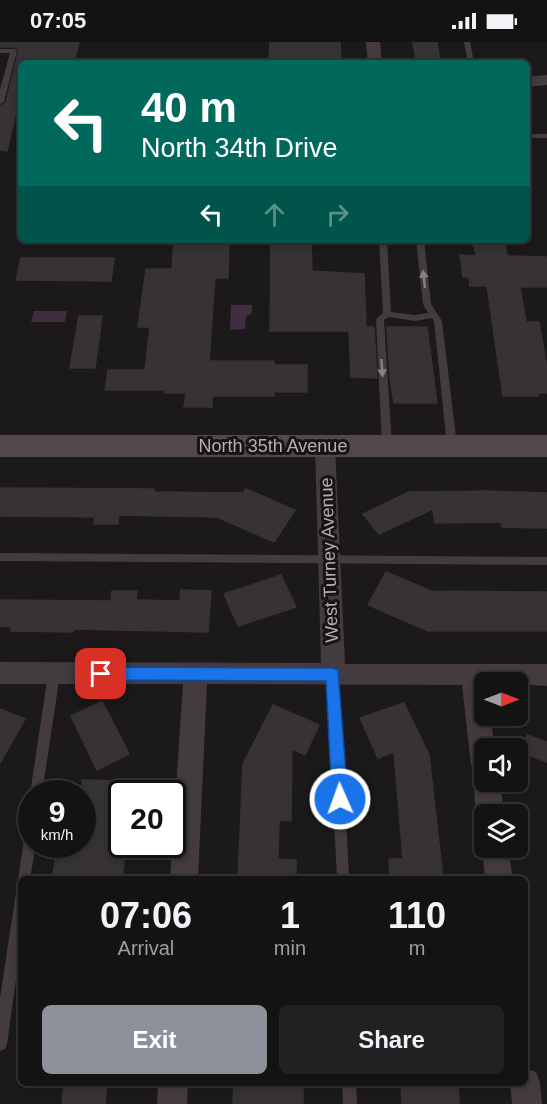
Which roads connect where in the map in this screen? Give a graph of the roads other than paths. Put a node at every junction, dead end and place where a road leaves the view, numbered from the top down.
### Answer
1 (373, 42) edge
2 (467, 42) edge
3 (0, 51) edge
4 (375, 60) edge
5 (470, 60) edge
6 (4, 71) edge
7 (547, 81) edge
8 (530, 82) edge
9 (2, 84) edge
10 (0, 100) edge
11 (530, 136) edge
12 (547, 136) edge
13 (383, 243) edge
14 (420, 243) edge
15 (387, 314) junction
16 (435, 315) junction
17 (0, 446) edge
18 (325, 446) junction
19 (387, 446) junction
20 (452, 446) junction
21 (547, 447) edge
22 (0, 557) edge
23 (328, 558) junction
24 (547, 561) edge
25 (0, 674) edge
26 (54, 674) junction
27 (196, 674) junction
28 (333, 674) junction
29 (473, 675) junction
30 (547, 675) edge
31 (481, 738) edge
32 (38, 780) edge
33 (27, 858) edge
34 (496, 858) edge
35 (24, 876) edge
36 (184, 876) edge
37 (343, 876) edge
38 (499, 876) edge
39 (18, 920) edge
40 (0, 1044) edge
41 (173, 1086) edge
42 (349, 1086) edge
43 (525, 1086) edge
44 (172, 1104) edge
45 (350, 1104) edge
46 (527, 1104) edge

1 - 4 street
2 - 5 lane
3 - 6 lane
6 - 9 lane
7 - 8 street
9 - 10 lane
11 - 12 lane
13 - 15 lane
16 -> 14 lane
15 - 16 lane
15 -> 19 lane
16 - 20 lane
17 - 18 main road, North 35th Avenue
18 - 19 main road, North 35th Avenue
18 - 23 street, West Turney Avenue
19 - 20 main road, North 35th Avenue
20 - 21 main road, North 35th Avenue
22 - 23 lane
23 - 24 lane
23 - 28 street, West Turney Avenue
25 - 26 street
26 - 27 street
26 - 32 lane
27 - 28 street
27 - 36 street
28 - 29 street
28 - 37 lane
29 - 30 street
29 - 31 street
33 - 35 lane
34 - 38 street
39 - 40 lane
41 - 44 street
42 - 45 lane
43 - 46 street

